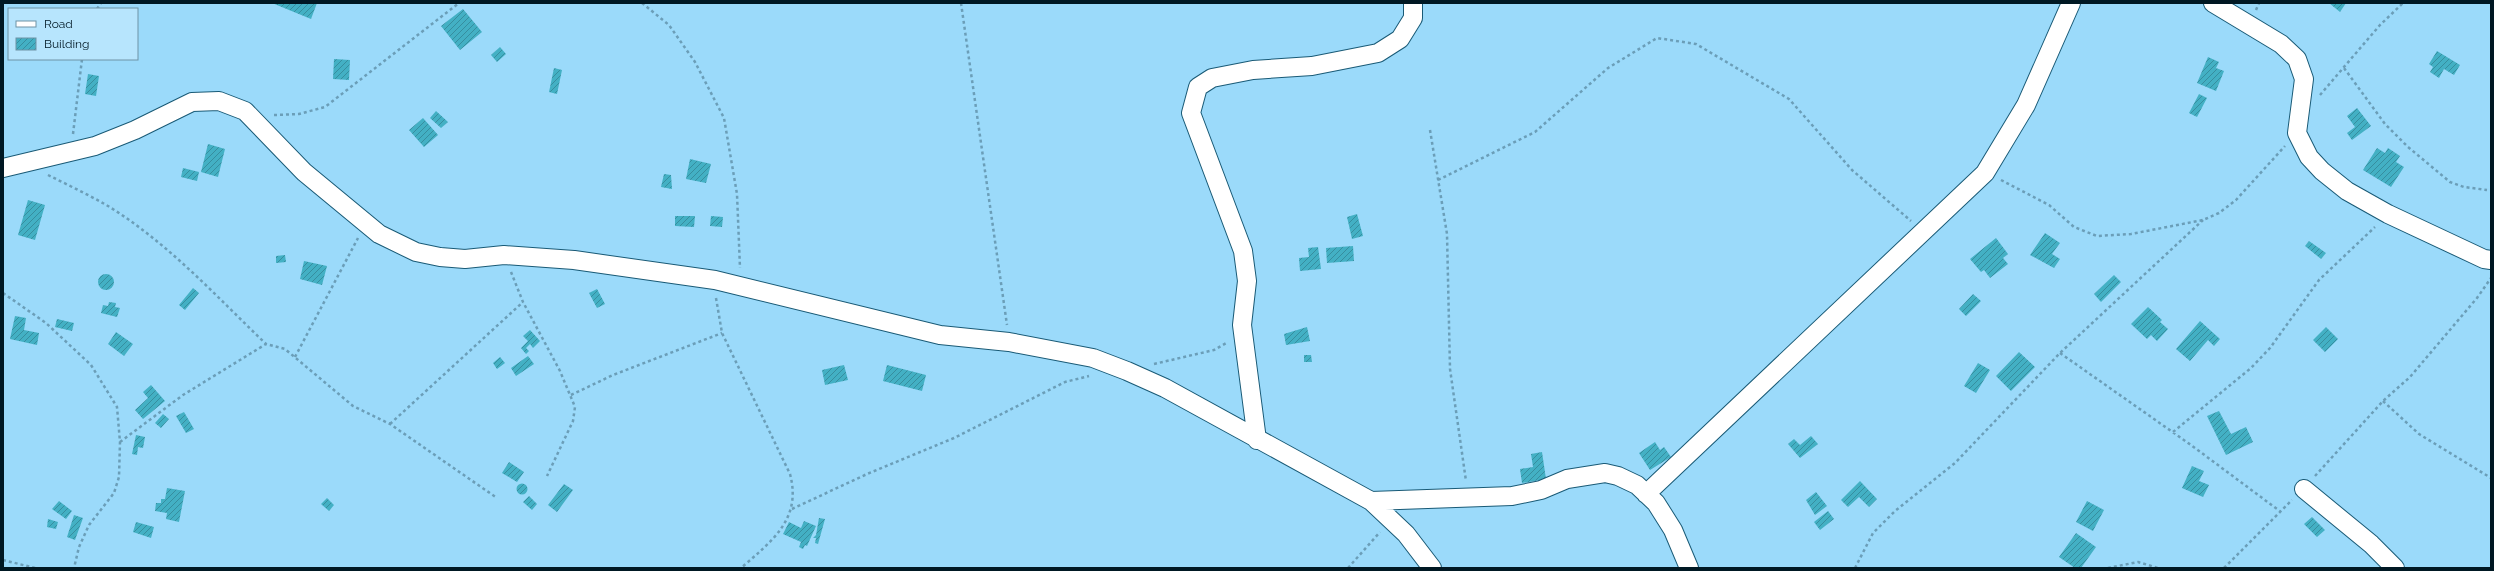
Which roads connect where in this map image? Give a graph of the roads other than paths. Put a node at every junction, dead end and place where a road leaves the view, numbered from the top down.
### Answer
1 (1413, 3) edge
2 (2071, 3) edge
3 (2213, 3) edge
4 (3, 168) edge
5 (2491, 260) edge
6 (1257, 440) junction
7 (2304, 489) road end
8 (1646, 494) junction
9 (1370, 501) junction
10 (1432, 568) edge
11 (1689, 568) edge
12 (2395, 568) edge

1 - 6 street
2 - 8 street
3 - 5 street
4 - 6 street
6 - 9 street
7 - 12 street
8 - 9 street
8 - 11 street
9 - 10 street

